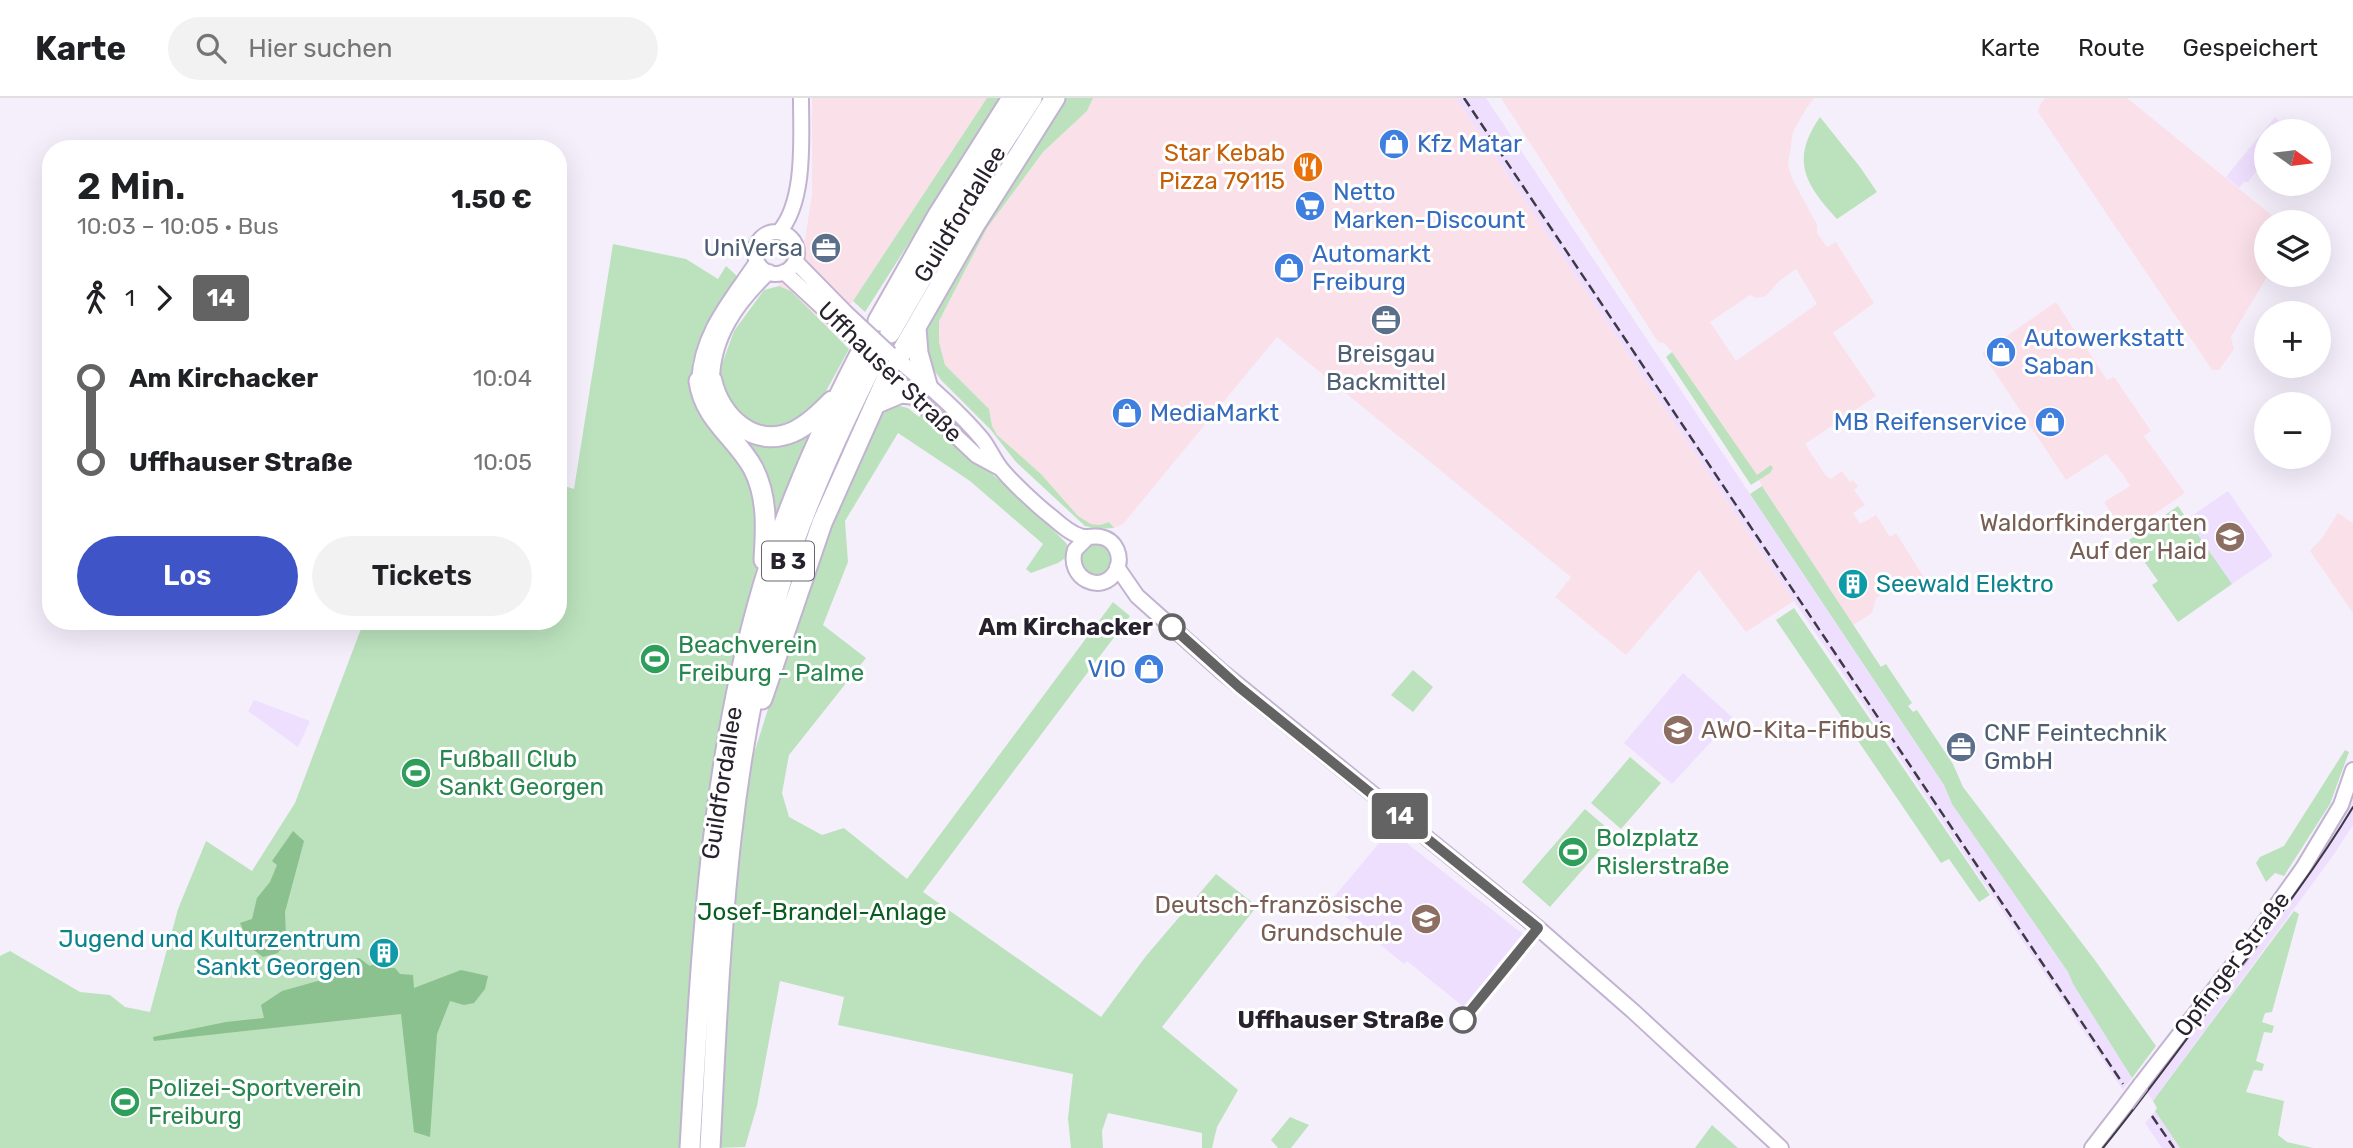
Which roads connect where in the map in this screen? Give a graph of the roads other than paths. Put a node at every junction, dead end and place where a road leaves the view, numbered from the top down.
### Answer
1 (800, 98) edge
2 (1012, 98) edge
3 (1032, 98) edge
4 (1055, 98) edge
5 (802, 160) junction
6 (779, 232) junction
7 (793, 240) junction
8 (795, 261) junction
9 (757, 262) junction
10 (769, 272) junction
11 (784, 272) junction
12 (841, 316) junction
13 (916, 328) junction
14 (882, 363) junction
15 (706, 381) junction
16 (919, 390) junction
17 (840, 393) junction
18 (875, 404) junction
19 (1051, 516) junction
20 (1087, 538) junction
21 (1075, 550) junction
22 (1118, 567) junction
23 (1105, 580) junction
24 (762, 587) junction
25 (1137, 596) junction
26 (739, 766) junction
27 (2353, 770) edge
28 (690, 1148) edge
29 (710, 1148) edge
30 (1781, 1148) edge
31 (2092, 1148) edge

1 - 5 street
2 - 3 highway, Guildfordallee
4 - 13 highway
5 - 6 street
5 - 7 street
6 - 7 street
6 - 9 street
7 - 8 street
8 - 11 street
8 - 12 street, Uffhauser Straße
9 - 10 street
9 - 15 street
10 - 11 street
10 - 15 street
11 - 12 street, Uffhauser Straße
12 - 14 street, Uffhauser Straße, bridge
13 - 14 highway
13 - 16 highway
14 - 16 street, Uffhauser Straße
14 - 17 highway, Guildfordallee / B 3
14 - 18 highway
14 - 26 highway, Guildfordallee / B 3
15 - 17 highway
15 - 24 highway
16 - 18 highway
16 - 19 street, Uffhauser Straße
17 - 24 highway, Guildfordallee / B 3
18 - 26 highway
19 - 20 street, Uffhauser Straße
19 - 21 street, Uffhauser Straße
20 - 21 street
20 - 22 street, Uffhauser Straße
21 - 23 street, Uffhauser Straße
22 - 23 street
22 - 25 street, Uffhauser Straße
23 - 25 street, Uffhauser Straße
24 - 28 highway, Guildfordallee / B 3
25 - 30 street, Uffhauser Straße
26 - 29 highway, Guildfordallee / B 3
27 - 31 street, Opfinger Straße, bridge

